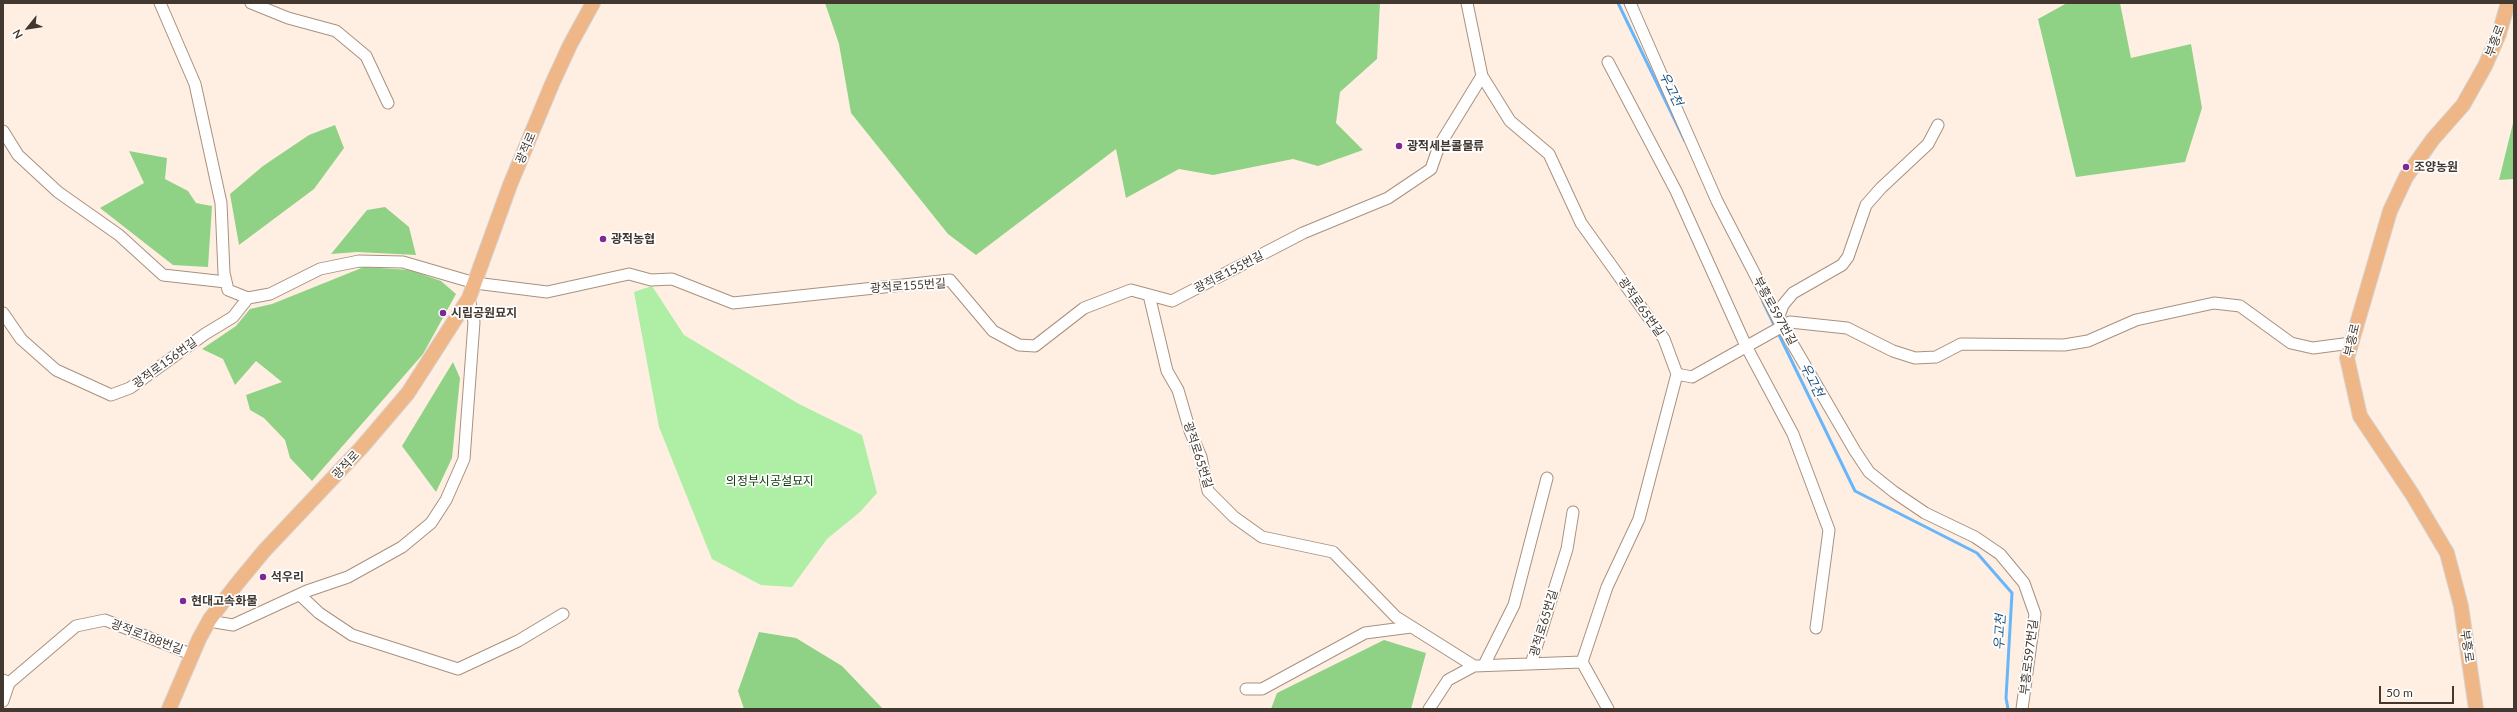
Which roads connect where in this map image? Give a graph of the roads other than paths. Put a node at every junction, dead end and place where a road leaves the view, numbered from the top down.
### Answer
1 (160, 3) edge
2 (251, 3) edge
3 (593, 3) edge
4 (1467, 3) edge
5 (1630, 3) edge
6 (2508, 3) edge
7 (1608, 62) dead end
8 (1482, 76) junction
9 (388, 103) dead end
10 (1938, 125) dead end
11 (3, 131) edge
12 (226, 282) junction
13 (475, 283) junction
14 (1149, 295) junction
15 (248, 298) junction
16 (469, 298) junction
17 (3, 313) edge
18 (1779, 325) junction
19 (2351, 342) junction
20 (1748, 345) junction
21 (1677, 374) junction
22 (1547, 478) dead end
23 (1573, 512) dead end
24 (300, 595) junction
25 (563, 614) dead end
26 (209, 621) junction
27 (1411, 627) junction
28 (1816, 628) dead end
29 (193, 655) junction
30 (1582, 662) junction
31 (1531, 664) junction
32 (1479, 666) junction
33 (6, 682) edge
34 (1246, 689) dead end
35 (3, 701) edge
36 (169, 709) edge
37 (1429, 709) edge
38 (1608, 709) edge
39 (2022, 709) edge
40 (2476, 709) edge

1 - 12 street
2 - 9 street
3 - 13 main road, 광적로
4 - 8 street, 광적로65번길
5 - 18 street, 부흥로597번길
6 - 19 main road, 부흥로
7 - 20 street
8 - 14 street, 광적로155번길
8 - 21 street, 광적로65번길
10 - 18 street
11 - 12 street
12 - 15 street
13 - 14 street, 광적로155번길
13 - 15 street
13 - 16 main road, 광적로
14 - 27 street, 광적로65번길
15 - 17 street, 광적로156번길
16 - 24 street
16 - 26 main road, 광적로
18 - 19 street
18 - 20 street
18 - 39 street, 부흥로597번길
19 - 40 main road, 부흥로
20 - 21 street
20 - 28 street
21 - 30 street
22 - 32 street
23 - 31 street, 광적로65번길
24 - 25 street
24 - 26 street
26 - 29 main road, 광적로
27 - 32 street, 광적로65번길
27 - 34 street
29 - 33 street, 광적로188번길
29 - 36 main road, 광적로
30 - 31 street, 광적로65번길
30 - 38 street
31 - 32 street, 광적로65번길
32 - 37 street
33 - 35 street

